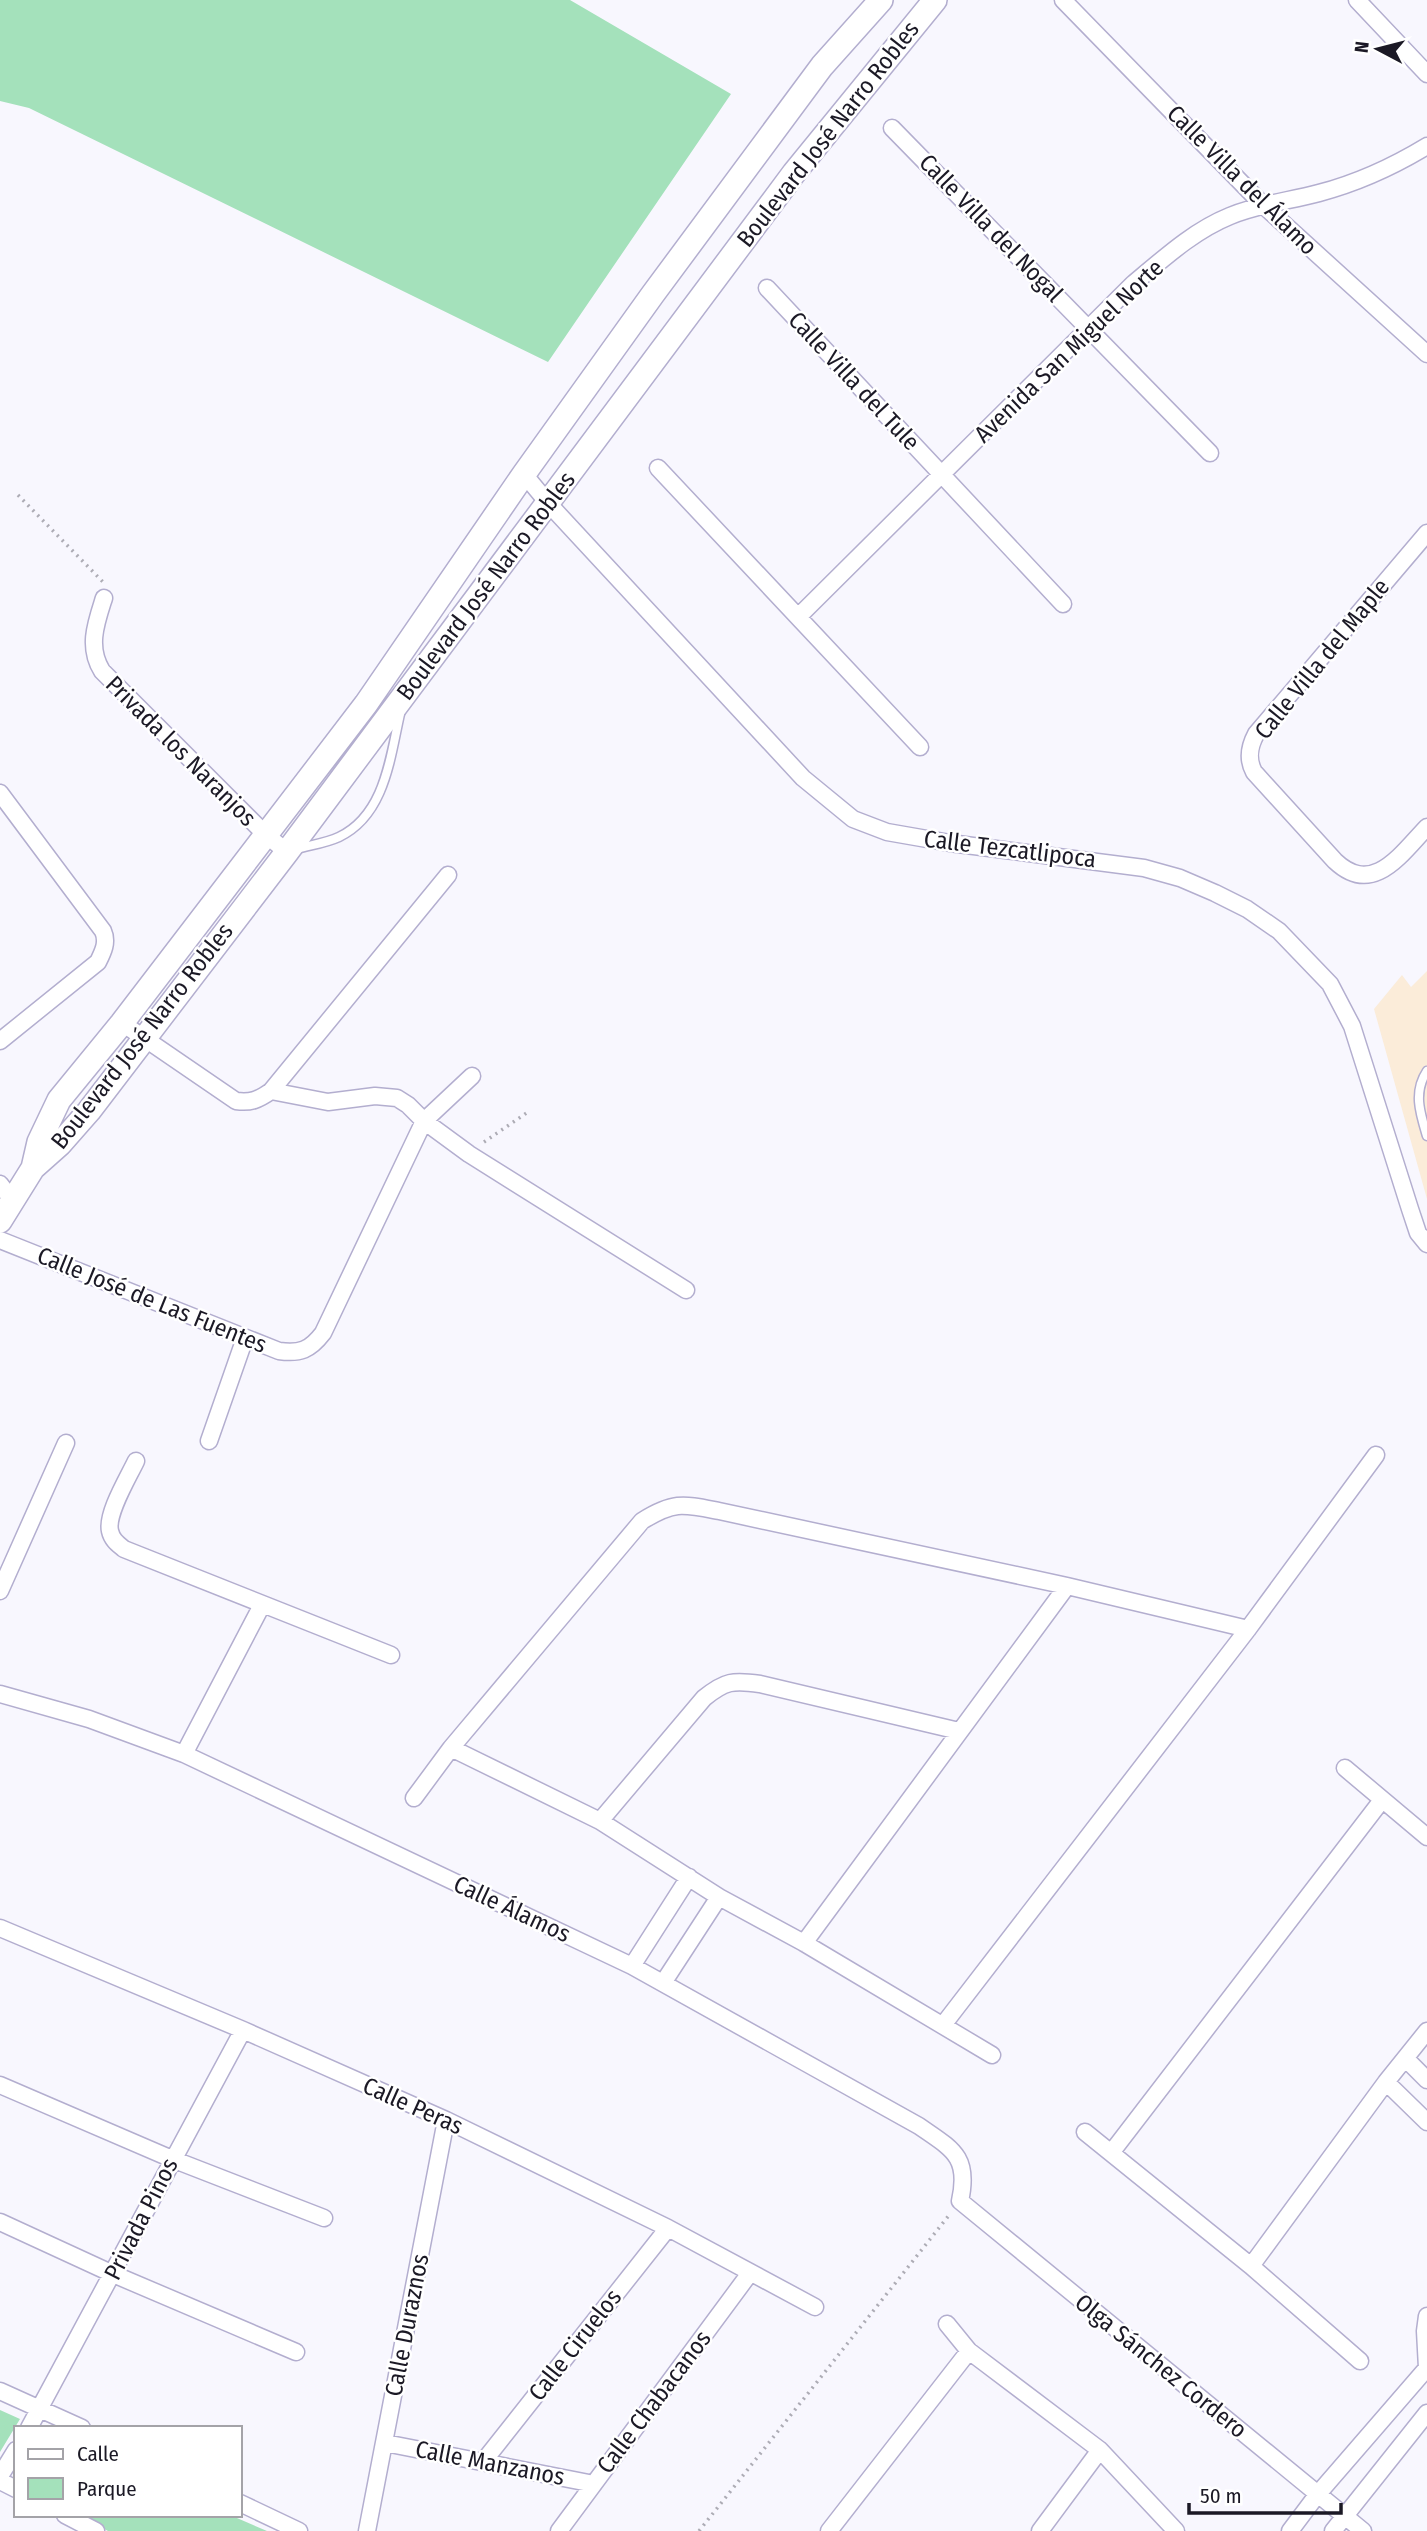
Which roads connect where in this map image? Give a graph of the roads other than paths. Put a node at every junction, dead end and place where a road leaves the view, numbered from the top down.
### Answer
1 (881, 0) edge
2 (935, 0) edge
3 (1063, 0) edge
4 (1357, 0) edge
5 (1427, 74) edge
6 (892, 128) dead end
7 (1427, 146) edge
8 (1263, 205) junction
9 (767, 288) dead end
10 (1089, 329) junction
11 (1427, 354) edge
12 (1210, 453) dead end
13 (658, 468) dead end
14 (524, 474) junction
15 (941, 474) junction
16 (548, 503) junction
17 (1427, 533) edge
18 (104, 598) road end
19 (1063, 604) dead end
20 (798, 617) junction
21 (405, 694) junction
22 (920, 747) dead end
23 (0, 793) edge
24 (1427, 827) edge
25 (265, 834) junction
26 (287, 852) junction
27 (448, 875) dead end
28 (122, 1023) junction
29 (143, 1038) junction
30 (0, 1041) edge
31 (1427, 1071) edge
32 (472, 1076) dead end
33 (271, 1091) junction
34 (424, 1121) junction
35 (1427, 1136) edge
36 (33, 1168) junction
37 (6, 1192) edge
38 (0, 1221) edge
39 (0, 1240) edge
40 (1427, 1244) edge
41 (686, 1290) dead end
42 (245, 1338) junction
43 (209, 1441) dead end
44 (66, 1443) dead end
45 (1376, 1455) dead end
46 (136, 1461) dead end
47 (1067, 1586) junction
48 (0, 1591) edge
49 (262, 1605) junction
50 (1248, 1629) junction
51 (391, 1655) dead end
52 (0, 1695) edge
53 (959, 1731) junction
54 (451, 1748) junction
55 (184, 1754) junction
56 (1345, 1768) dead end
57 (414, 1798) dead end
58 (1382, 1800) junction
59 (600, 1821) junction
60 (1427, 1837) edge
61 (689, 1877) junction
62 (719, 1897) junction
63 (0, 1928) edge
64 (803, 1943) junction
65 (632, 1966) junction
66 (663, 1983) junction
67 (943, 2025) junction
68 (243, 2029) junction
69 (1427, 2031) edge
70 (992, 2055) dead end
71 (1406, 2059) junction
72 (1427, 2080) edge
73 (1386, 2082) junction
74 (0, 2085) edge
75 (446, 2120) junction
76 (1427, 2122) edge
77 (1085, 2132) dead end
78 (1111, 2153) junction
79 (172, 2158) junction
80 (960, 2201) joint
81 (324, 2218) dead end
82 (0, 2222) edge
83 (668, 2228) junction
84 (1251, 2266) junction
85 (750, 2273) junction
86 (113, 2274) junction
87 (815, 2307) dead end
88 (1427, 2316) edge
89 (947, 2324) dead end
90 (969, 2351) junction
91 (296, 2352) dead end
92 (1360, 2361) dead end
93 (1427, 2368) edge
94 (0, 2391) edge
95 (41, 2408) junction
96 (1427, 2413) edge
97 (30, 2426) edge
98 (78, 2426) edge
99 (385, 2443) junction
100 (1100, 2450) junction
101 (14, 2452) edge
102 (483, 2462) junction
103 (0, 2476) edge
104 (594, 2484) junction
105 (1317, 2494) junction
106 (242, 2504) edge
107 (69, 2517) edge
108 (1344, 2517) junction
109 (96, 2531) edge
110 (299, 2531) edge
111 (367, 2531) edge
112 (559, 2531) edge
113 (829, 2531) edge
114 (1040, 2531) edge
115 (1176, 2531) edge
116 (1290, 2531) edge
117 (1333, 2531) edge
118 (1363, 2531) edge

1 - 14 street, Boulevard José Narro Robles
2 - 16 street, Boulevard José Narro Robles
3 - 8 street, Calle Villa del Álamo
4 - 5 street
6 - 10 street, Calle Villa del Nogal
7 - 8 street, Avenida San Miguel Norte
8 - 10 street, Avenida San Miguel Norte
8 - 11 street, Calle Villa del Álamo
9 - 15 street, Calle Villa del Tule
10 - 12 street, Calle Villa del Nogal
10 - 15 street, Avenida San Miguel Norte
13 - 20 street
14 - 16 street, Calle Tezcatlipoca
14 - 25 street, Boulevard José Narro Robles
15 - 19 street, Calle Villa del Tule
15 - 20 street, Avenida San Miguel Norte
16 - 21 street, Boulevard José Narro Robles
16 - 40 street, Calle Tezcatlipoca
17 - 24 street, Calle Villa del Maple
18 - 25 street, Privada los Naranjos
20 - 22 street
21 - 26 street, Boulevard José Narro Robles
21 - 26 lane
23 - 30 street
25 - 26 street, Privada los Naranjos
25 - 28 street, Boulevard José Narro Robles
26 - 29 street, Boulevard José Narro Robles
27 - 33 street
28 - 29 street
28 - 36 street, Boulevard José Narro Robles
29 - 33 street
29 - 36 street, Boulevard José Narro Robles
31 - 35 lane
32 - 34 street
33 - 34 street
34 - 41 street
34 - 42 street, Calle José de Las Fuentes
36 - 37 street, Boulevard José Narro Robles
37 - 38 street, Boulevard José Narro Robles
39 - 42 street, Calle José de Las Fuentes
42 - 43 street
44 - 48 street
45 - 50 street
46 - 49 street
47 - 50 street
47 - 53 street
47 - 54 street
49 - 51 street
49 - 55 street
50 - 67 street
52 - 55 street, Calle Álamos
53 - 59 street
53 - 64 street
54 - 57 street
54 - 59 street
55 - 65 street, Calle Álamos
56 - 58 street
58 - 60 street
58 - 78 street
59 - 61 street
61 - 62 street
61 - 65 street
62 - 64 street
62 - 66 street
63 - 68 street, Calle Peras
64 - 67 street
65 - 66 street, Calle Álamos
66 - 80 street, Calle Álamos
67 - 70 street
68 - 75 street, Calle Peras
68 - 79 street, Privada Pinos
69 - 71 street
71 - 72 street
71 - 73 street
73 - 76 street
73 - 84 street
74 - 79 street
75 - 83 street, Calle Peras
75 - 99 street, Calle Duraznos
77 - 78 street
78 - 84 street
79 - 81 street
79 - 86 street, Privada Pinos
80 - 105 street, Olga Sánchez Cordero
82 - 86 street
83 - 85 street, Calle Peras
83 - 102 street, Calle Ciruelos
84 - 92 street
85 - 87 street, Calle Peras
85 - 104 street, Calle Chabacanos
86 - 91 street
86 - 95 street, Privada Pinos
88 - 93 street
89 - 90 street
90 - 100 street
90 - 113 street
93 - 105 street
94 - 95 street
95 - 97 street, Privada Pinos
95 - 98 street
96 - 108 street
99 - 102 street, Calle Manzanos
99 - 111 street, Calle Duraznos
100 - 114 street
100 - 115 street
101 - 103 street
102 - 104 street, Calle Manzanos
104 - 112 street, Calle Chabacanos
105 - 108 street, Olga Sánchez Cordero
105 - 116 street
106 - 110 street
107 - 109 street
108 - 117 street
108 - 118 street, Olga Sánchez Cordero

